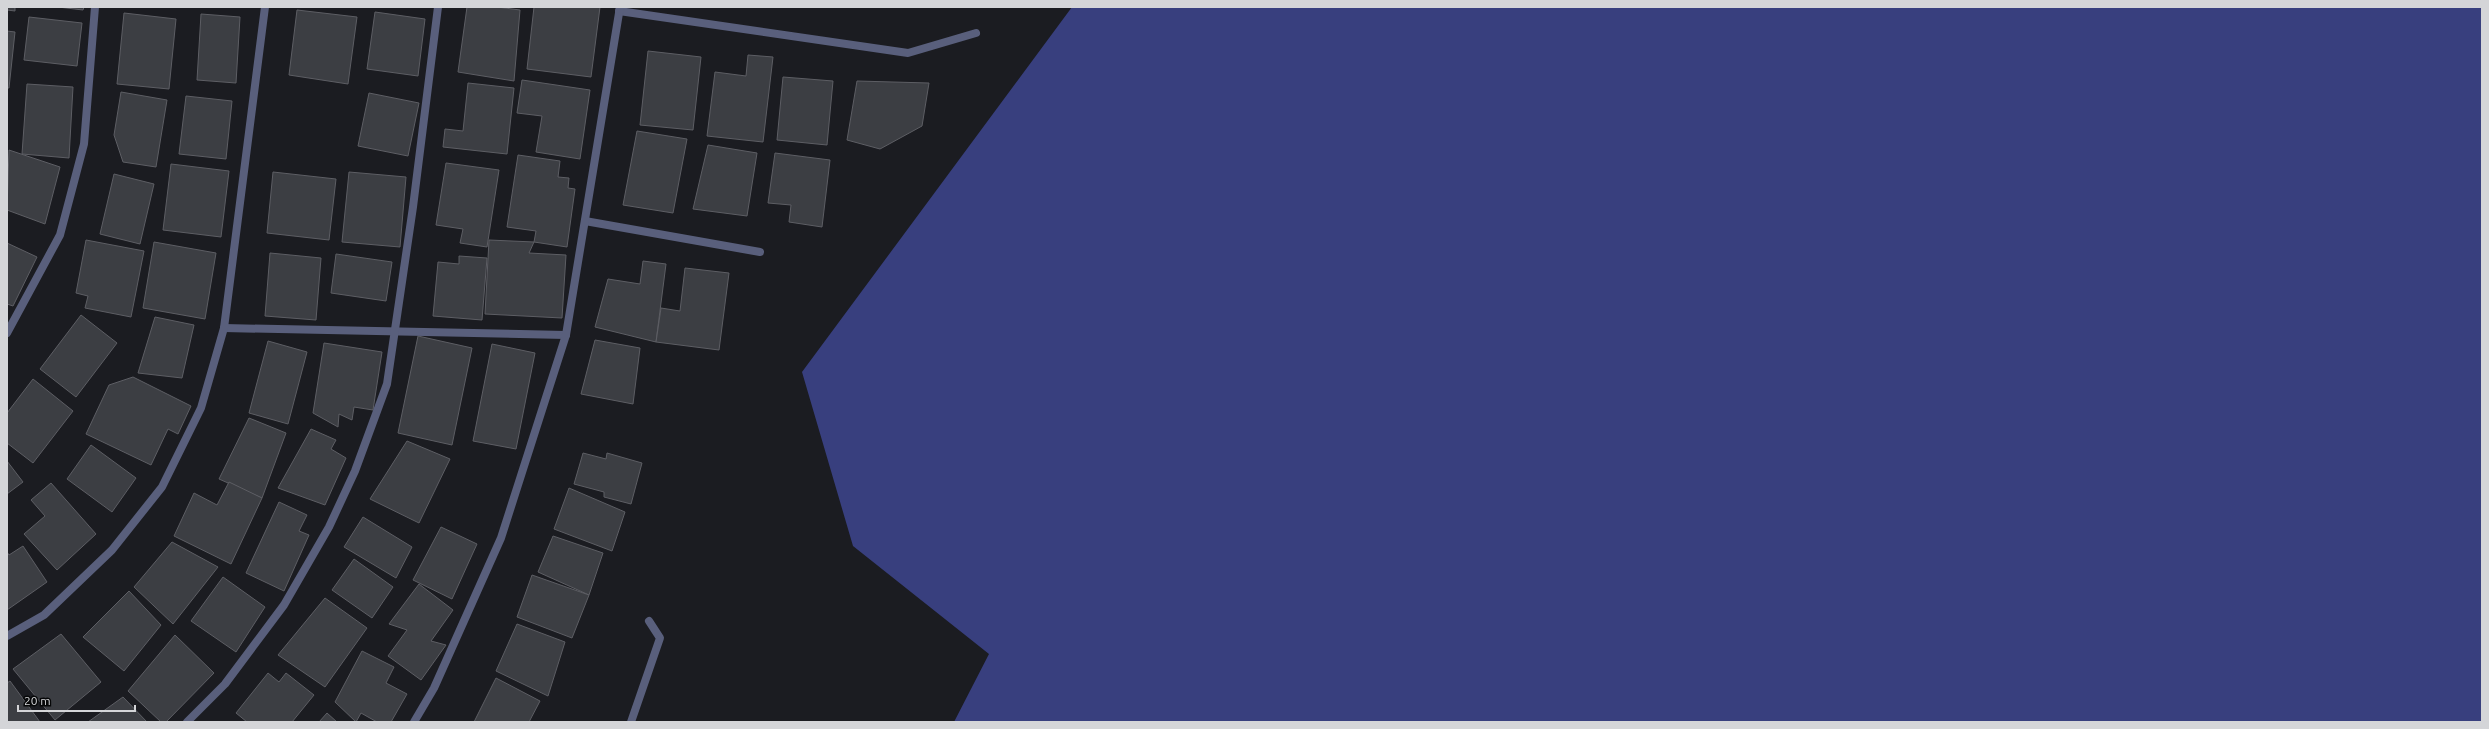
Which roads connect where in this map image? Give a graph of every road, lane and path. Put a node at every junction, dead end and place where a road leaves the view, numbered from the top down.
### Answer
1 (95, 7) edge
2 (266, 7) edge
3 (438, 7) edge
4 (620, 9) edge
5 (976, 33) dead end
6 (585, 221) junction
7 (760, 252) dead end
8 (224, 328) junction
9 (396, 330) junction
10 (7, 332) edge
11 (566, 334) junction
12 (649, 621) dead end
13 (7, 636) edge
14 (187, 722) edge
15 (414, 722) edge
16 (631, 722) edge

1 - 10 street
2 - 8 street
3 - 9 street
4 - 5 street
4 - 6 street
6 - 7 street
6 - 11 street
8 - 9 street
8 - 13 street
9 - 11 street
9 - 14 street
11 - 15 street
12 - 16 street

